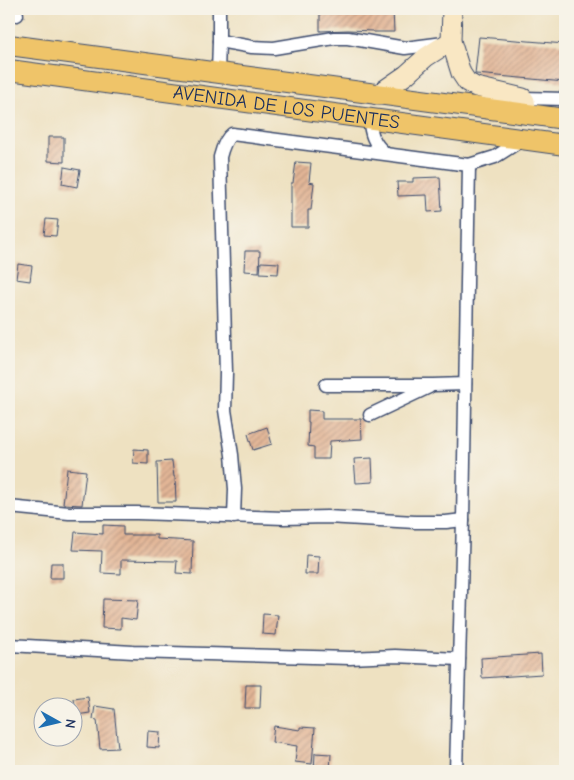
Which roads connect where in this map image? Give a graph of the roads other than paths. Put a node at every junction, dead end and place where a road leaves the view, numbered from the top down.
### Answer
1 (219, 9) edge
2 (452, 9) edge
3 (219, 41) junction
4 (451, 41) junction
5 (9, 44) edge
6 (9, 70) edge
7 (218, 73) junction
8 (377, 95) junction
9 (565, 99) edge
10 (525, 106) junction
11 (369, 118) junction
12 (565, 119) edge
13 (523, 139) junction
14 (565, 146) edge
15 (385, 153) junction
16 (469, 165) junction
17 (465, 384) junction
18 (326, 385) dead end
19 (432, 385) junction
20 (370, 415) dead end
21 (9, 507) edge
22 (234, 517) junction
23 (463, 520) junction
24 (9, 645) edge
25 (459, 659) junction
26 (456, 771) edge

1 - 3 street
2 - 4 street
3 - 4 street
3 - 7 street
4 - 8 street
4 - 10 street
5 - 7 main road, AVENIDA DE LOS PUENTES
6 - 11 main road, AVENIDA DE LOS PUENTES
7 - 8 main road, AVENIDA DE LOS PUENTES
8 - 10 main road, AVENIDA DE LOS PUENTES
9 - 10 street
10 - 12 main road, AVENIDA DE LOS PUENTES
11 - 13 main road, AVENIDA DE LOS PUENTES
11 - 15 street
13 - 14 main road, AVENIDA DE LOS PUENTES
13 - 16 street
15 - 16 street
15 - 22 street
16 - 17 street
17 - 19 street
17 - 23 street
18 - 19 street
19 - 20 street
21 - 22 street
22 - 23 street
23 - 25 street
24 - 25 street
25 - 26 street

